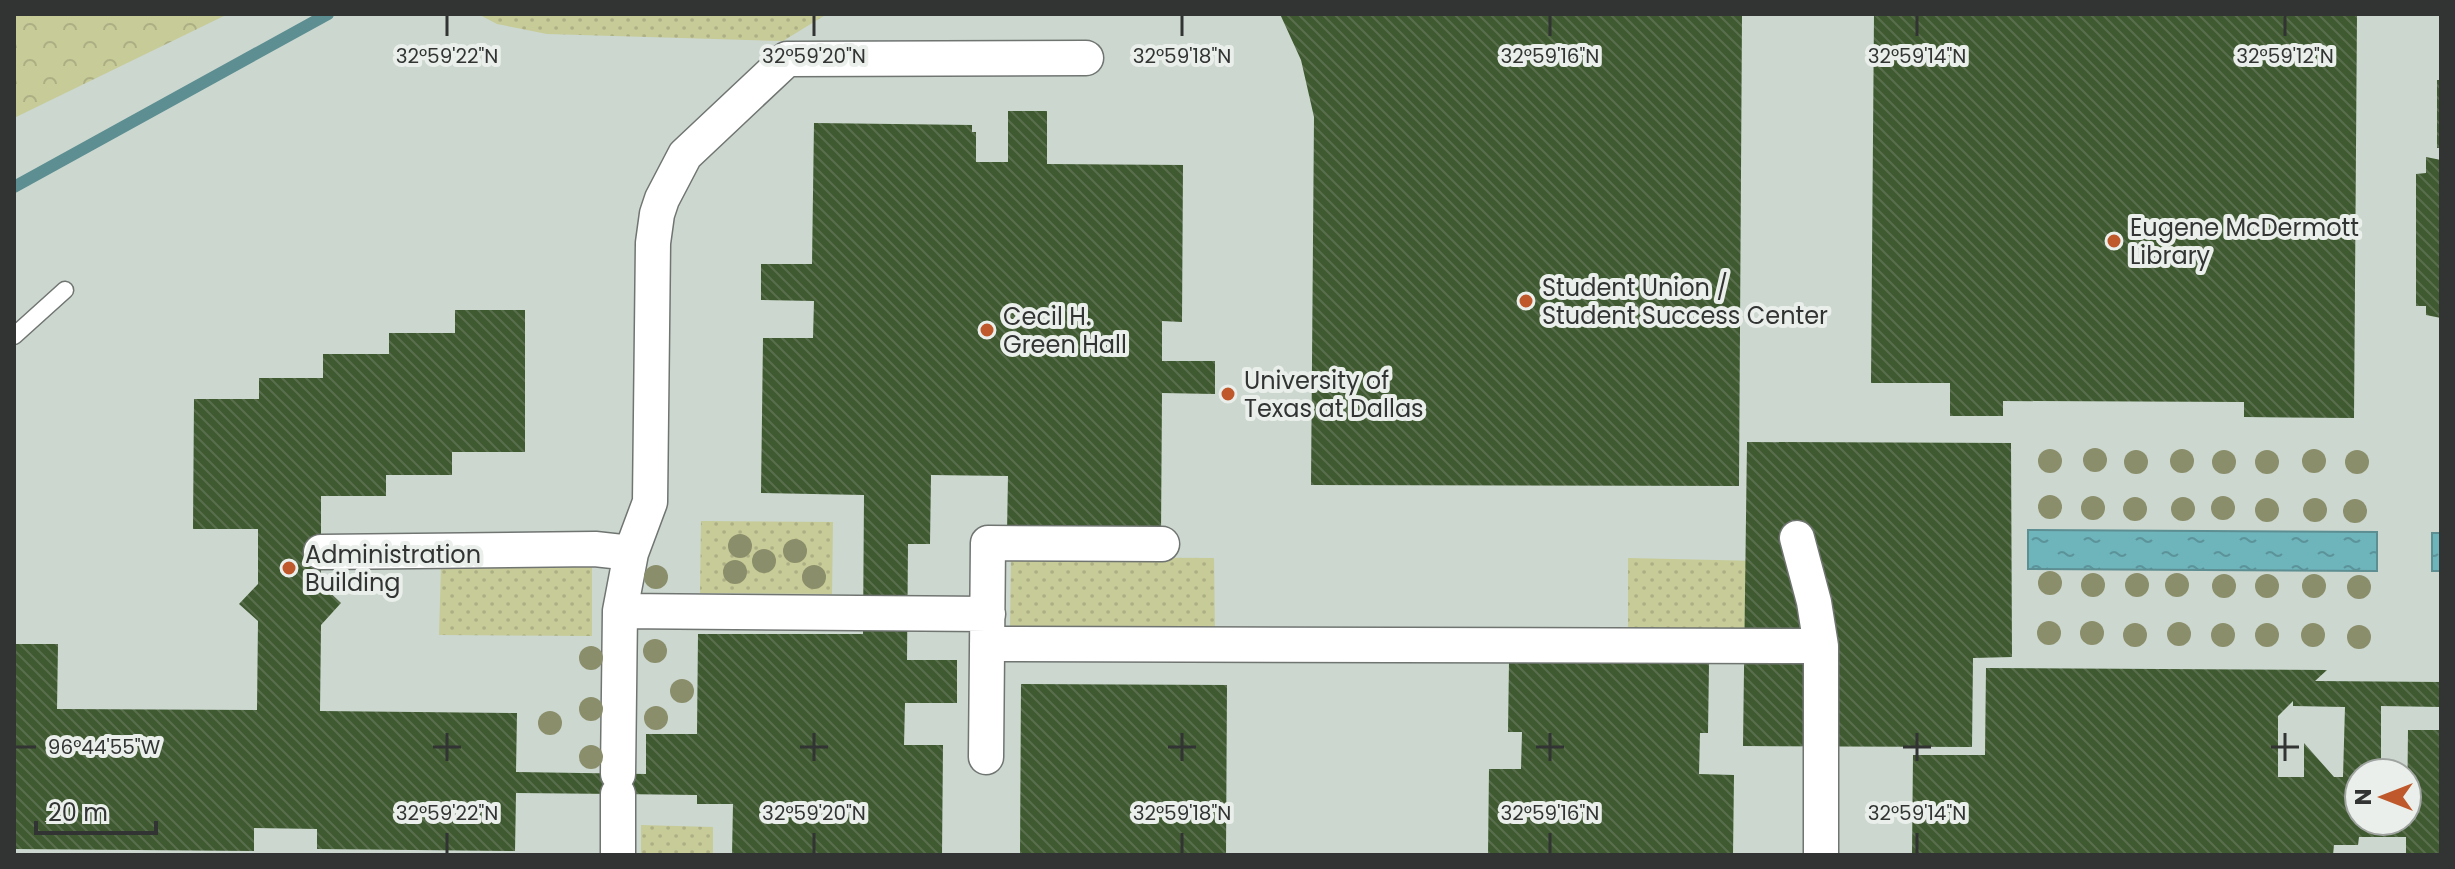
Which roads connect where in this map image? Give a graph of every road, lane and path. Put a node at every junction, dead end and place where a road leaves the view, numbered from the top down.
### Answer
1 (1086, 58) dead end
2 (65, 290) dead end
3 (14, 336) edge
4 (1797, 538) dead end
5 (1162, 544) dead end
6 (321, 552) dead end
7 (631, 553) junction
8 (620, 611) junction
9 (987, 629) junction
10 (1821, 646) junction
11 (986, 757) dead end
12 (618, 855) edge
13 (1821, 855) edge

1 - 7 street
2 - 3 lane
4 - 10 street
5 - 9 street
6 - 7 street
7 - 8 street
8 - 9 street
8 - 12 street
9 - 10 street
9 - 11 street
10 - 13 street

